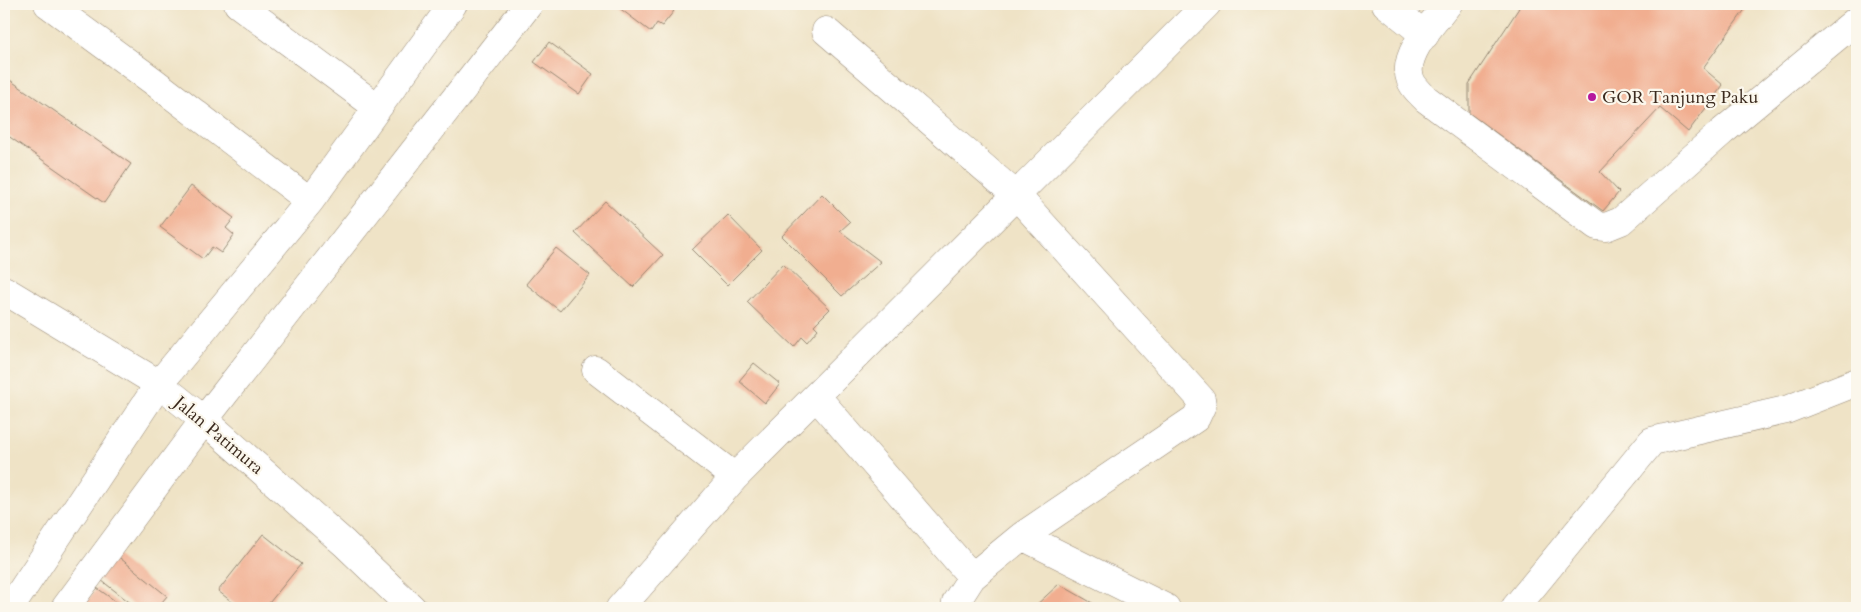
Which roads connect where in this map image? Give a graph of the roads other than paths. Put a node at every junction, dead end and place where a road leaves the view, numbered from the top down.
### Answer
1 (48, 4) edge
2 (238, 4) edge
3 (453, 4) edge
4 (529, 4) edge
5 (1206, 4) edge
6 (1386, 4) edge
7 (1448, 4) edge
8 (1857, 20) edge
9 (826, 31) dead end
10 (1425, 34) junction
11 (378, 106) junction
12 (1017, 196) junction
13 (310, 201) junction
14 (4, 290) edge
15 (596, 370) dead end
16 (1857, 382) edge
17 (159, 384) junction
18 (816, 396) junction
19 (204, 420) junction
20 (735, 477) junction
21 (1022, 536) junction
22 (972, 577) junction
23 (10, 608) edge
24 (64, 608) edge
25 (412, 608) edge
26 (620, 608) edge
27 (956, 608) edge
28 (1166, 608) edge
29 (1515, 608) edge

1 - 13 street
2 - 11 street
3 - 11 street
4 - 19 street
5 - 12 street
6 - 10 street
7 - 10 street
8 - 10 street
9 - 12 street
11 - 13 street
12 - 18 street
12 - 21 street
13 - 17 street
14 - 17 street, Jalan Patimura
15 - 20 street
16 - 29 street
17 - 19 street, Jalan Patimura
17 - 23 street
18 - 20 street
18 - 22 street
19 - 24 street
19 - 25 street, Jalan Patimura
20 - 26 street
21 - 22 street
21 - 28 street
22 - 27 street

